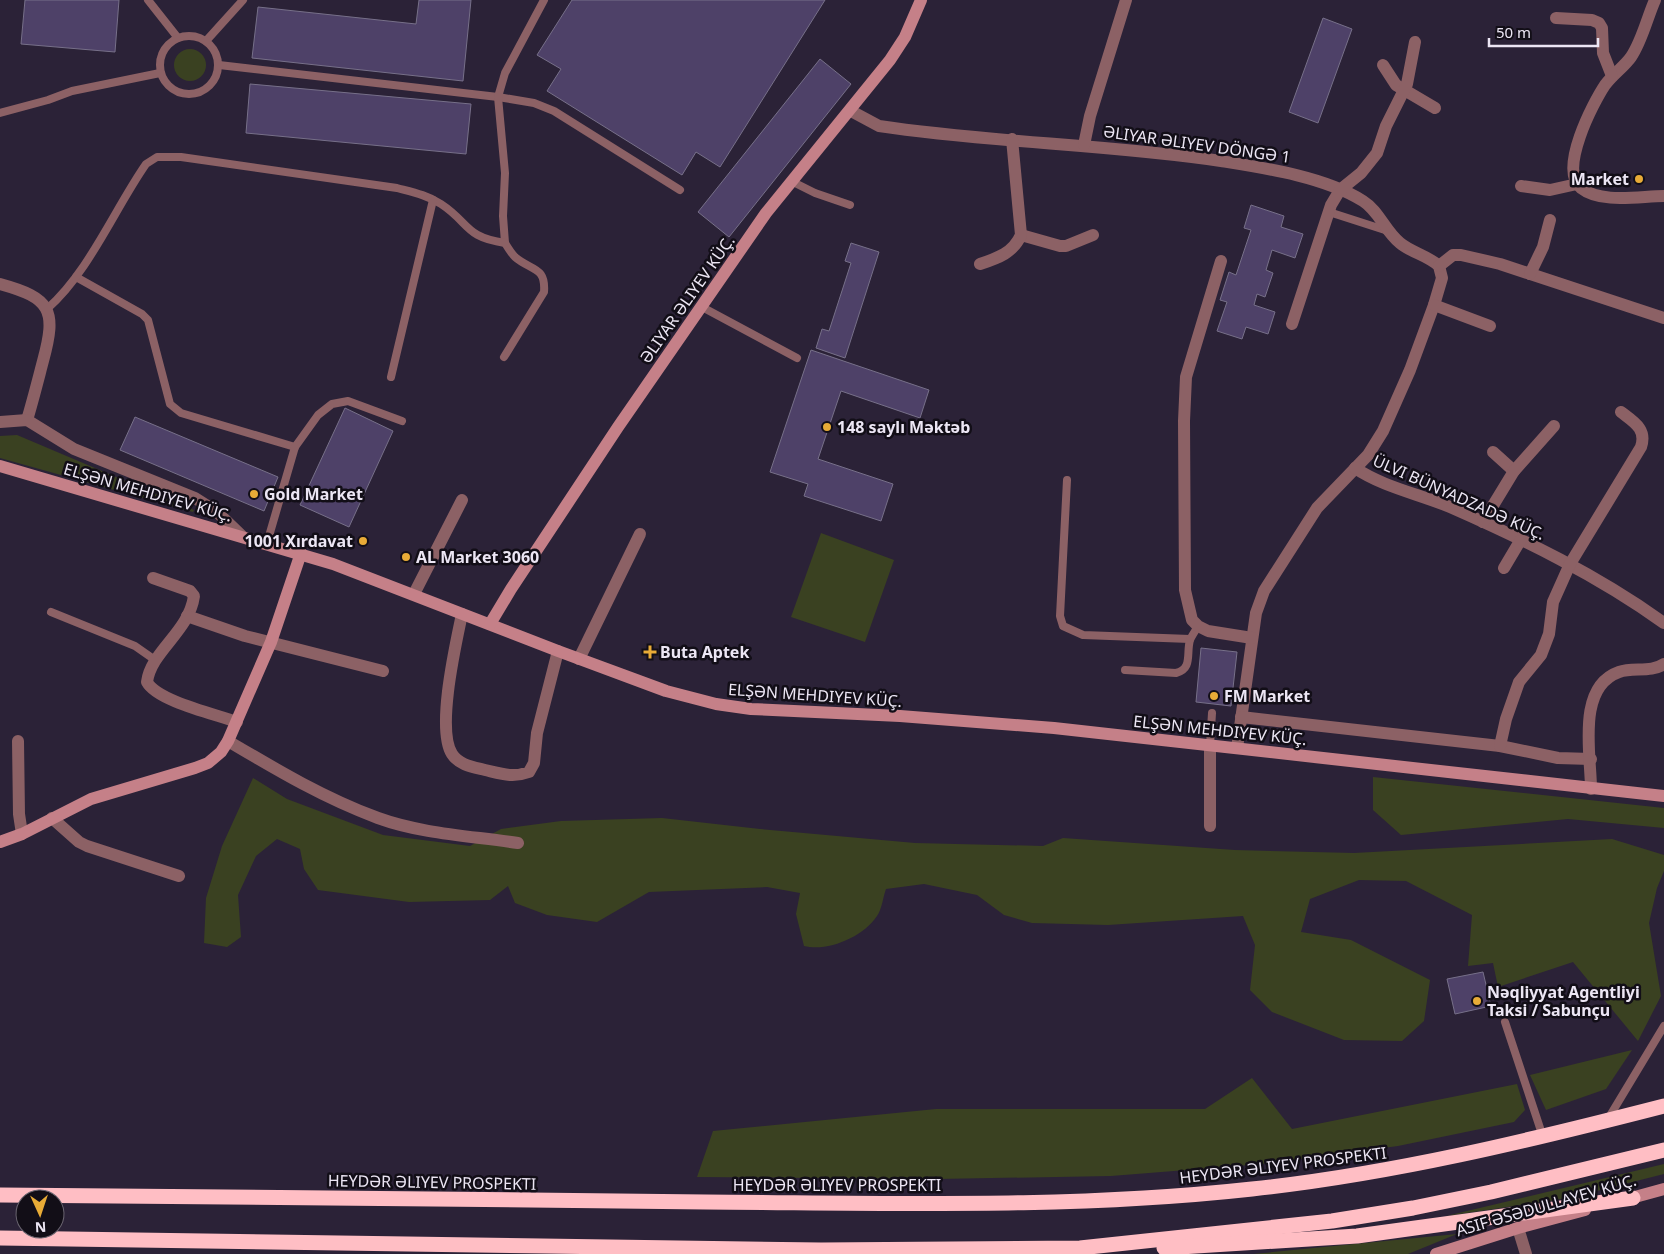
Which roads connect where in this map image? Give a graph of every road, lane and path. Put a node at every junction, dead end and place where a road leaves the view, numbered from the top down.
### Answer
1 (148, 0) edge
2 (243, 0) edge
3 (921, 0) edge
4 (1126, 0) edge
5 (1655, 0) edge
6 (543, 1) edge
7 (1556, 18) dead end
8 (178, 38) junction
9 (206, 41) junction
10 (1415, 42) dead end
11 (219, 65) junction
12 (1383, 65) dead end
13 (160, 73) junction
14 (1612, 76) junction
15 (1404, 90) junction
16 (498, 97) junction
17 (1435, 108) dead end
18 (0, 112) edge
19 (851, 112) junction
20 (1012, 139) junction
21 (1084, 144) junction
22 (791, 181) junction
23 (1577, 184) junction
24 (1521, 186) dead end
25 (680, 190) dead end
26 (1340, 190) junction
27 (1664, 196) edge
28 (434, 200) junction
29 (850, 205) dead end
30 (1328, 212) junction
31 (1550, 220) dead end
32 (1390, 232) junction
33 (1021, 235) junction
34 (1093, 235) dead end
35 (505, 243) junction
36 (1220, 261) dead end
37 (980, 264) dead end
38 (1439, 266) junction
39 (1530, 274) junction
40 (76, 278) junction
41 (0, 284) edge
42 (1434, 305) junction
43 (702, 307) junction
44 (47, 309) junction
45 (1664, 318) edge
46 (1292, 324) dead end
47 (1490, 326) dead end
48 (504, 357) dead end
49 (797, 358) dead end
50 (391, 377) dead end
51 (1621, 412) dead end
52 (27, 420) junction
53 (402, 421) dead end
54 (0, 422) edge
55 (1554, 426) dead end
56 (295, 447) junction
57 (1493, 452) dead end
58 (1355, 468) junction
59 (1, 469) edge
60 (1514, 471) junction
61 (1067, 480) dead end
62 (462, 500) dead end
63 (1483, 522) junction
64 (640, 534) dead end
65 (242, 536) junction
66 (1520, 541) junction
67 (267, 543) junction
68 (301, 553) junction
69 (1570, 564) junction
70 (1504, 568) dead end
71 (153, 578) dead end
72 (414, 594) junction
73 (51, 612) dead end
74 (462, 614) junction
75 (187, 616) junction
76 (1664, 623) edge
77 (490, 624) junction
78 (1198, 626) junction
79 (1252, 638) junction
80 (1190, 640) junction
81 (271, 642) junction
82 (558, 651) junction
83 (579, 659) junction
84 (155, 660) junction
85 (1664, 664) edge
86 (1125, 670) dead end
87 (383, 671) dead end
88 (1212, 713) dead end
89 (1241, 717) junction
90 (237, 722) junction
91 (228, 740) junction
92 (18, 741) dead end
93 (1210, 745) junction
94 (1500, 746) junction
95 (1237, 748) junction
96 (1591, 759) junction
97 (1591, 789) junction
98 (1664, 796) edge
99 (52, 818) junction
100 (1210, 826) dead end
101 (22, 834) junction
102 (0, 842) edge
103 (518, 843) dead end
104 (179, 876) dead end
105 (1505, 1022) dead end
106 (1664, 1026) edge
107 (1664, 1106) edge
108 (1607, 1121) junction
109 (1543, 1137) junction
110 (1664, 1150) edge
111 (1664, 1189) edge
112 (0, 1195) edge
113 (1633, 1198) junction
114 (1518, 1228) junction
115 (0, 1238) edge
116 (1073, 1250) edge
117 (1436, 1254) edge
118 (1526, 1254) edge

1 - 8 lane
2 - 9 lane
3 - 19 main road, ƏLIYAR ƏLIYEV KÜÇ.
4 - 21 street
5 - 14 street
6 - 16 lane
7 - 14 street
8 - 9 lane
8 - 13 lane
9 - 11 lane
10 - 15 street
11 - 13 lane
11 - 16 lane
12 - 15 street
13 - 18 lane
14 - 23 street
15 - 17 street
15 - 26 street
16 - 25 lane
16 - 35 lane
19 - 20 street, ƏLIYAR ƏLIYEV DÖNGƏ 1
19 - 22 main road, ƏLIYAR ƏLIYEV KÜÇ.
20 - 21 street, ƏLIYAR ƏLIYEV DÖNGƏ 1
20 - 33 street
21 - 26 street, ƏLIYAR ƏLIYEV DÖNGƏ 1
22 - 29 lane
22 - 43 main road, ƏLIYAR ƏLIYEV KÜÇ.
23 - 24 street
23 - 27 street
26 - 30 street
26 - 32 street, ƏLIYAR ƏLIYEV DÖNGƏ 1
28 - 35 lane
28 - 40 lane
28 - 50 lane
30 - 32 lane
30 - 46 street
31 - 39 street
32 - 38 street, ƏLIYAR ƏLIYEV DÖNGƏ 1
33 - 34 street
33 - 37 street
35 - 48 lane
36 - 78 street
38 - 39 street
38 - 42 street
39 - 45 street
40 - 44 lane
40 - 56 lane
41 - 44 street
42 - 47 street
42 - 58 street
43 - 49 lane
43 - 77 main road, ƏLIYAR ƏLIYEV KÜÇ.
44 - 52 street
51 - 69 street
52 - 54 street
52 - 65 street
53 - 56 lane
55 - 60 street
56 - 67 lane
57 - 60 street
58 - 63 street, ÜLVI BÜNYADZADƏ KÜÇ.
58 - 79 street, ÜLVI BÜNYADZADƏ KÜÇ.
59 - 65 main road, ELŞƏN MEHDIYEV KÜÇ.
60 - 63 street
61 - 80 lane
62 - 72 street
63 - 66 street, ÜLVI BÜNYADZADƏ KÜÇ.
64 - 83 street
65 - 67 main road, ELŞƏN MEHDIYEV KÜÇ.
66 - 69 street, ÜLVI BÜNYADZADƏ KÜÇ.
66 - 70 street
67 - 68 main road, ELŞƏN MEHDIYEV KÜÇ.
68 - 72 main road, ELŞƏN MEHDIYEV KÜÇ.
68 - 81 main road
69 - 76 street, ÜLVI BÜNYADZADƏ KÜÇ.
69 - 94 street
71 - 75 street
72 - 74 main road, ELŞƏN MEHDIYEV KÜÇ.
73 - 84 lane
74 - 77 main road, ELŞƏN MEHDIYEV KÜÇ.
74 - 82 street
75 - 81 street
75 - 84 street
77 - 82 main road, ELŞƏN MEHDIYEV KÜÇ.
78 - 79 street
78 - 80 lane
79 - 89 street, ÜLVI BÜNYADZADƏ KÜÇ.
80 - 86 lane
81 - 87 street
81 - 90 main road
82 - 83 main road, ELŞƏN MEHDIYEV KÜÇ.
83 - 93 main road, ELŞƏN MEHDIYEV KÜÇ.
84 - 90 street
85 - 96 street
88 - 93 lane
89 - 94 street
89 - 95 street, ÜLVI BÜNYADZADƏ KÜÇ.
90 - 91 main road
91 - 99 main road
91 - 103 street
92 - 101 street
93 - 95 main road, ELŞƏN MEHDIYEV KÜÇ.
93 - 100 street
94 - 96 street
95 - 97 main road, ELŞƏN MEHDIYEV KÜÇ.
96 - 97 street
97 - 98 main road, ELŞƏN MEHDIYEV KÜÇ.
99 - 101 main road
99 - 104 street
101 - 102 main road
105 - 109 lane
106 - 108 lane
107 - 108 highway, HEYDƏR ƏLIYEV PROSPEKTI
108 - 109 highway, HEYDƏR ƏLIYEV PROSPEKTI
109 - 112 highway, HEYDƏR ƏLIYEV PROSPEKTI
110 - 116 highway
111 - 113 main road, ASIF ƏSƏDULLAYEV KÜÇ.
113 - 114 main road, ASIF ƏSƏDULLAYEV KÜÇ.
113 - 116 highway
114 - 117 main road, ASIF ƏSƏDULLAYEV KÜÇ.
114 - 118 street
115 - 116 highway

